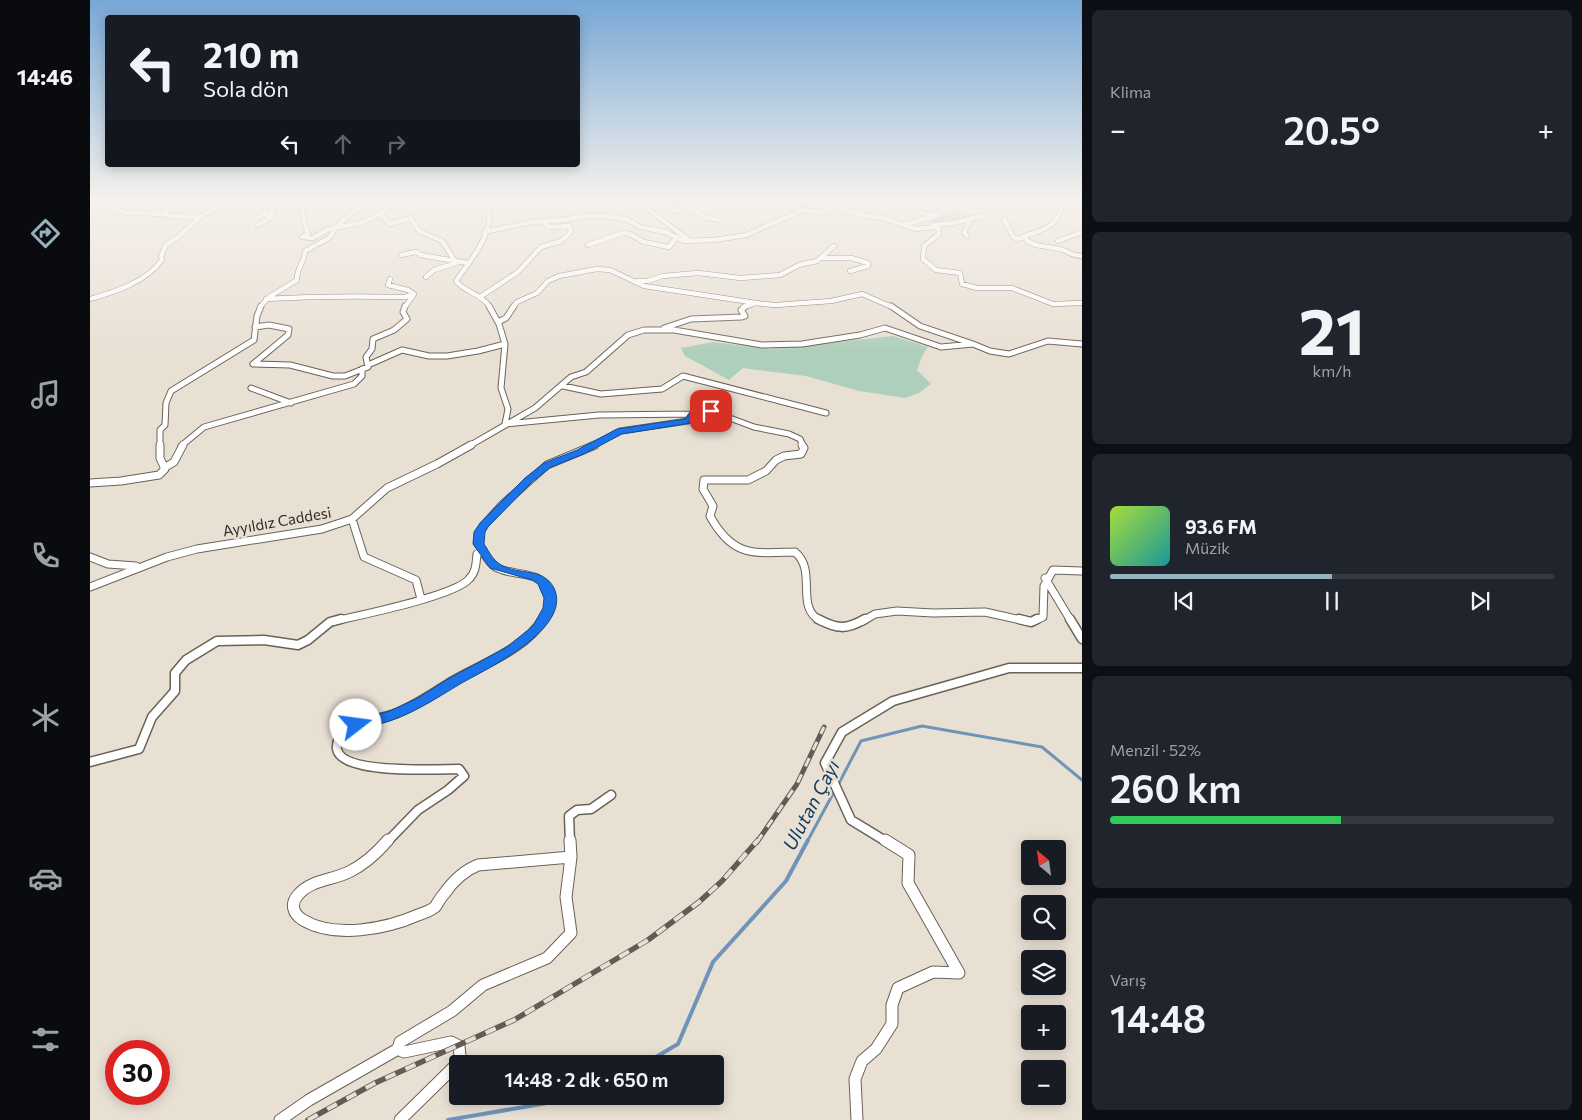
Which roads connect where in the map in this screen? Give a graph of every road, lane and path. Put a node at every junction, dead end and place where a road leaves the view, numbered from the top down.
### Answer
1 (163, 249) edge
2 (308, 249) edge
3 (447, 249) edge
4 (478, 249) edge
5 (539, 249) edge
6 (830, 249) edge
7 (922, 249) edge
8 (1060, 249) edge
9 (401, 255) dead end
10 (1082, 256) edge
11 (820, 258) junction
12 (455, 261) junction
13 (462, 262) junction
14 (468, 263) junction
15 (850, 271) dead end
16 (426, 277) dead end
17 (390, 279) dead end
18 (631, 281) junction
19 (413, 296) junction
20 (480, 297) junction
21 (266, 299) junction
22 (90, 300) edge
23 (754, 303) junction
24 (1082, 303) edge
25 (498, 322) junction
26 (255, 327) junction
27 (661, 330) junction
28 (505, 344) junction
29 (973, 344) junction
30 (1082, 344) edge
31 (368, 365) junction
32 (362, 369) junction
33 (562, 386) junction
34 (251, 388) dead end
35 (291, 403) junction
36 (826, 413) dead end
37 (693, 414) junction
38 (506, 424) junction
39 (164, 468) junction
40 (90, 483) edge
41 (352, 519) junction
42 (483, 550) junction
43 (90, 557) edge
44 (140, 566) junction
45 (1082, 571) edge
46 (1045, 578) junction
47 (91, 587) edge
48 (421, 599) junction
49 (1082, 639) edge
50 (1082, 668) edge
51 (90, 762) edge
52 (611, 795) dead end
53 (571, 857) junction
54 (398, 1049) junction
55 (402, 1117) edge
56 (280, 1120) edge
57 (857, 1120) edge

1 - 22 street
2 - 21 street
3 - 12 street
4 - 14 street
5 - 20 street
6 - 11 street
7 - 24 street
8 - 10 street
9 - 12 street
11 - 15 street
11 - 18 street
12 - 13 street
13 - 14 street
13 - 16 street
14 - 20 street
17 - 19 street
18 - 23 street
18 - 25 street
19 - 21 street
19 - 31 street
20 - 25 street
21 - 26 street
23 - 27 street
23 - 29 street
25 - 28 street
26 - 32 street
26 - 39 street
27 - 29 street
27 - 33 street, Ayyıldız Caddesi
28 - 31 street
28 - 38 street
29 - 30 street
31 - 32 street
32 - 35 street
33 - 36 street
33 - 38 street, Ayyıldız Caddesi
34 - 35 street
35 - 39 street
37 - 38 street
37 - 42 street
37 - 46 street
38 - 41 street, Ayyıldız Caddesi
39 - 40 street
41 - 44 street, Ayyıldız Caddesi
41 - 48 street
42 - 48 street
42 - 53 street
43 - 44 street
44 - 47 street, Ayyıldız Caddesi
45 - 46 street
46 - 49 street
48 - 51 street
50 - 57 street
52 - 53 street
53 - 54 street
54 - 55 street
54 - 56 street

